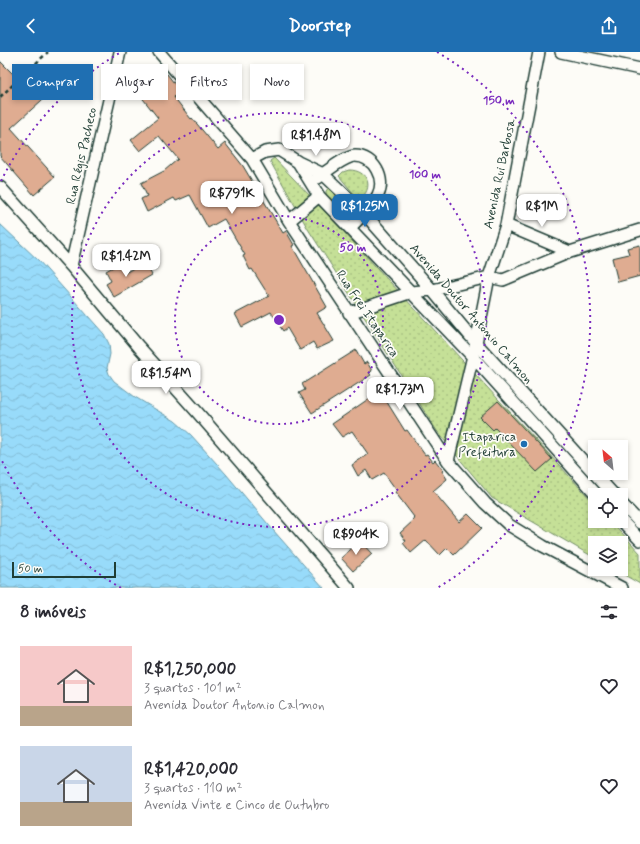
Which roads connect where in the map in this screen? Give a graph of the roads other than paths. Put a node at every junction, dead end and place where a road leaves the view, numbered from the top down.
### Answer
1 (120, 52) edge
2 (159, 52) edge
3 (539, 52) edge
4 (561, 52) edge
5 (640, 69) edge
6 (252, 159) junction
7 (298, 162) junction
8 (323, 174) junction
9 (311, 184) junction
10 (0, 187) edge
11 (319, 196) junction
12 (364, 213) junction
13 (289, 221) junction
14 (506, 225) junction
15 (350, 228) junction
16 (640, 230) edge
17 (570, 252) junction
18 (71, 266) junction
19 (489, 277) junction
20 (432, 290) junction
21 (412, 292) junction
22 (349, 313) junction
23 (476, 343) junction
24 (473, 357) junction
25 (448, 461) junction
26 (603, 483) junction
27 (591, 488) edge
28 (600, 488) edge
29 (608, 488) edge
30 (628, 510) edge
31 (640, 523) edge
32 (628, 527) edge
33 (640, 540) edge
34 (349, 588) edge
35 (622, 588) edge

1 - 18 street, Rua Régis Pacheco
2 - 6 street, Rua Frei Itaparica
3 - 14 street, Avenida Rui Barbosa
4 - 5 street
6 - 7 street, Avenida Doutor Antonio Calmon
6 - 13 street, Rua Frei Itaparica
7 - 8 street, Avenida Doutor Antonio Calmon
7 - 9 street, Avenida Doutor Antonio Calmon
8 - 9 street
8 - 12 street, Avenida Doutor Antonio Calmon
8 - 12 street
9 - 11 street, Avenida Doutor Antonio Calmon
10 - 18 street
11 - 13 street
11 - 15 street, Avenida Doutor Antonio Calmon
12 - 15 street
12 - 20 street, Avenida Doutor Antonio Calmon
13 - 22 street, Rua Frei Itaparica
14 - 17 street
14 - 19 street, Avenida Rui Barbosa
15 - 21 street, Avenida Doutor Antonio Calmon
16 - 17 street
17 - 19 street
18 - 34 street
19 - 20 street
19 - 23 street, Avenida Rui Barbosa
20 - 21 street
20 - 23 street, Avenida Doutor Antonio Calmon
21 - 22 street
21 - 24 street, Avenida Doutor Antonio Calmon
22 - 25 street, Rua Frei Itaparica
23 - 24 street, Avenida Rui Barbosa
23 - 26 street, Avenida Doutor Antonio Calmon
24 - 25 street, Avenida Rui Barbosa
24 - 27 street, Avenida Doutor Antonio Calmon
25 - 35 street, Rua Frei Itaparica
26 - 28 street
26 - 29 street, Avenida Doutor Antonio Calmon
30 - 31 street
32 - 33 street

